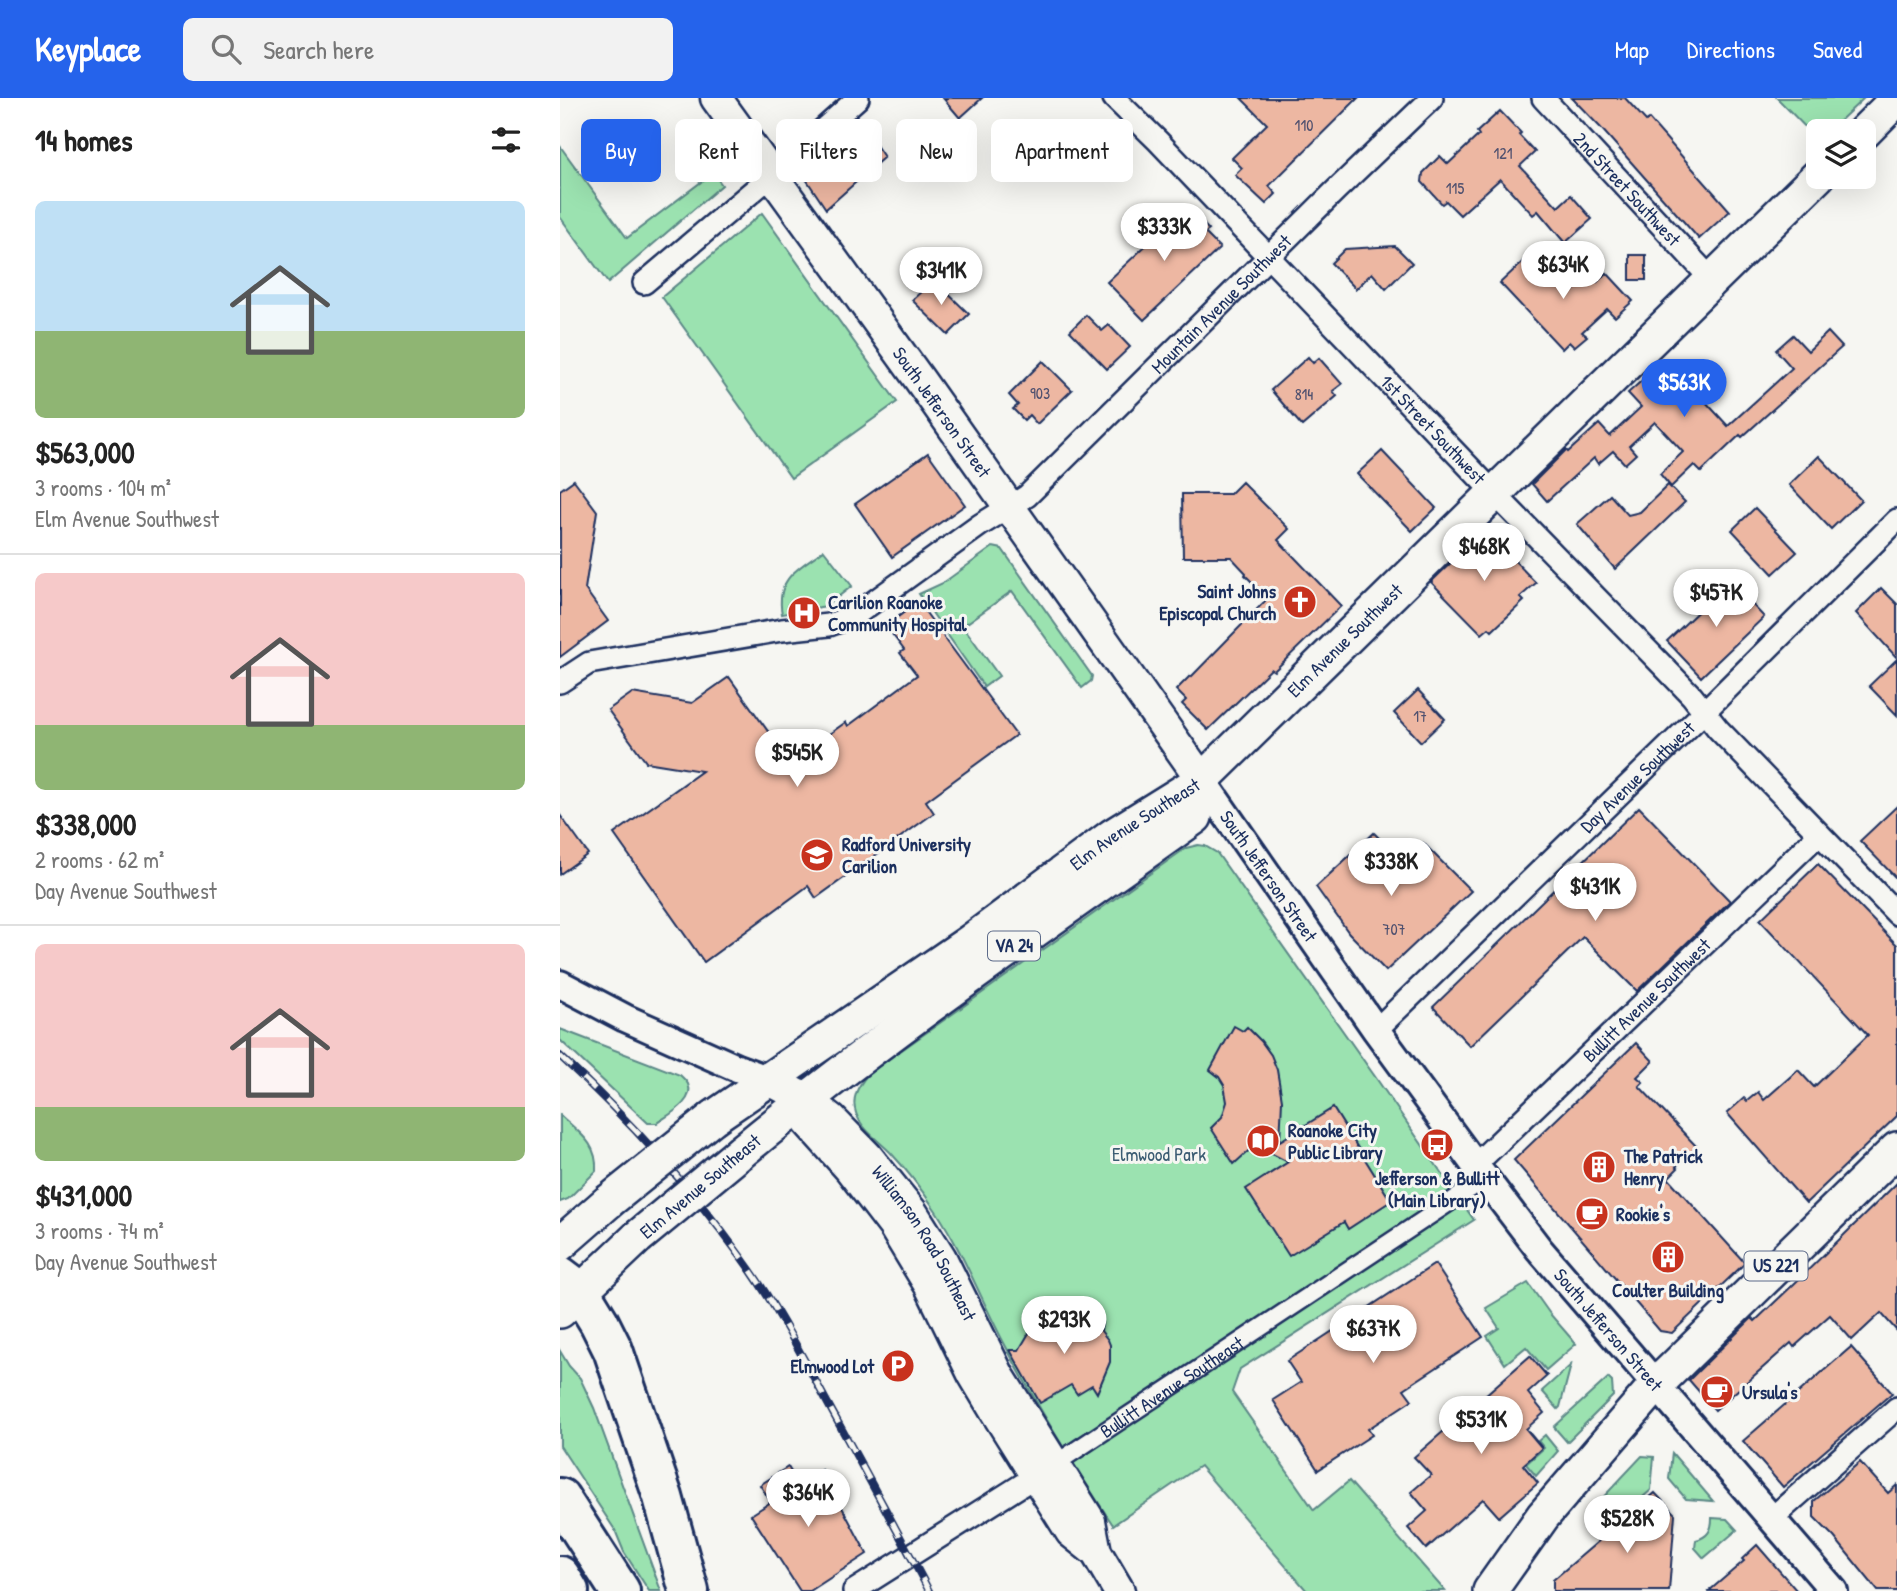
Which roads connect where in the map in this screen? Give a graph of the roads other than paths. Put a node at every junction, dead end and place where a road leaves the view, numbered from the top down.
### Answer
1 (716, 98) edge
2 (858, 98) edge
3 (1114, 98) edge
4 (1432, 98) edge
5 (1543, 98) edge
6 (1897, 99) edge
7 (1876, 120) edge
8 (772, 175) junction
9 (1806, 188) edge
10 (1269, 257) junction
11 (1712, 280) junction
12 (644, 283) dead end
13 (1494, 493) junction
14 (1009, 508) junction
15 (1894, 527) edge
16 (560, 682) edge
17 (1704, 712) junction
18 (1202, 780) junction
19 (1819, 834) junction
20 (1897, 914) edge
21 (560, 984) edge
22 (1376, 1030) junction
23 (770, 1080) junction
24 (800, 1103) junction
25 (1897, 1149) edge
26 (1480, 1172) junction
27 (560, 1244) edge
28 (567, 1293) edge
29 (1656, 1385) junction
30 (1897, 1408) edge
31 (1045, 1470) junction
32 (560, 1498) edge
33 (1771, 1518) junction
34 (560, 1576) edge
35 (569, 1591) edge
36 (620, 1591) edge
37 (689, 1591) edge
38 (854, 1591) edge
39 (1118, 1591) edge
40 (1490, 1591) edge
41 (1834, 1591) edge

1 - 8 main road, South Jefferson Street
2 - 8 street
3 - 10 street, 1st Street Southwest
4 - 10 street, Mountain Avenue Southwest
5 - 11 street, 2nd Street Southwest
6 - 7 main road
8 - 12 street
8 - 14 main road, South Jefferson Street
9 - 11 main road, Elm Avenue Southwest
10 - 13 street, 1st Street Southwest
10 - 14 street, Mountain Avenue Southwest
11 - 13 main road, Elm Avenue Southwest
13 - 17 street, 1st Street Southwest
13 - 18 main road, Elm Avenue Southwest
14 - 16 street, Mountain Avenue Southwest
14 - 18 main road, South Jefferson Street
15 - 17 street, Day Avenue Southwest
17 - 19 street, 1st Street Southwest
17 - 22 street, Day Avenue Southwest
18 - 22 street, South Jefferson Street
18 - 23 main road, Elm Avenue Southeast / VA 24
18 - 24 main road, Elm Avenue Southeast / VA 24
19 - 20 street, 1st Street Southwest
19 - 26 street, Bullitt Avenue Southwest
21 - 23 street, Williamson Road Southeast
22 - 26 street, South Jefferson Street
23 - 24 main road, Williamson Road Southeast
23 - 27 main road, Elm Avenue Southeast / VA 24, bridge
24 - 28 main road, Elm Avenue Southeast / VA 24, bridge
24 - 31 main road, Williamson Road Southeast
25 - 29 main road, US 221
26 - 29 street, South Jefferson Street
26 - 31 street, Bullitt Avenue Southeast
28 - 37 highway
29 - 33 street, South Jefferson Street
29 - 40 main road, US 221
30 - 33 street
31 - 38 street, Bullitt Avenue Southeast
31 - 39 main road, Williamson Road Southeast
32 - 36 highway
33 - 41 street, South Jefferson Street
34 - 35 highway

